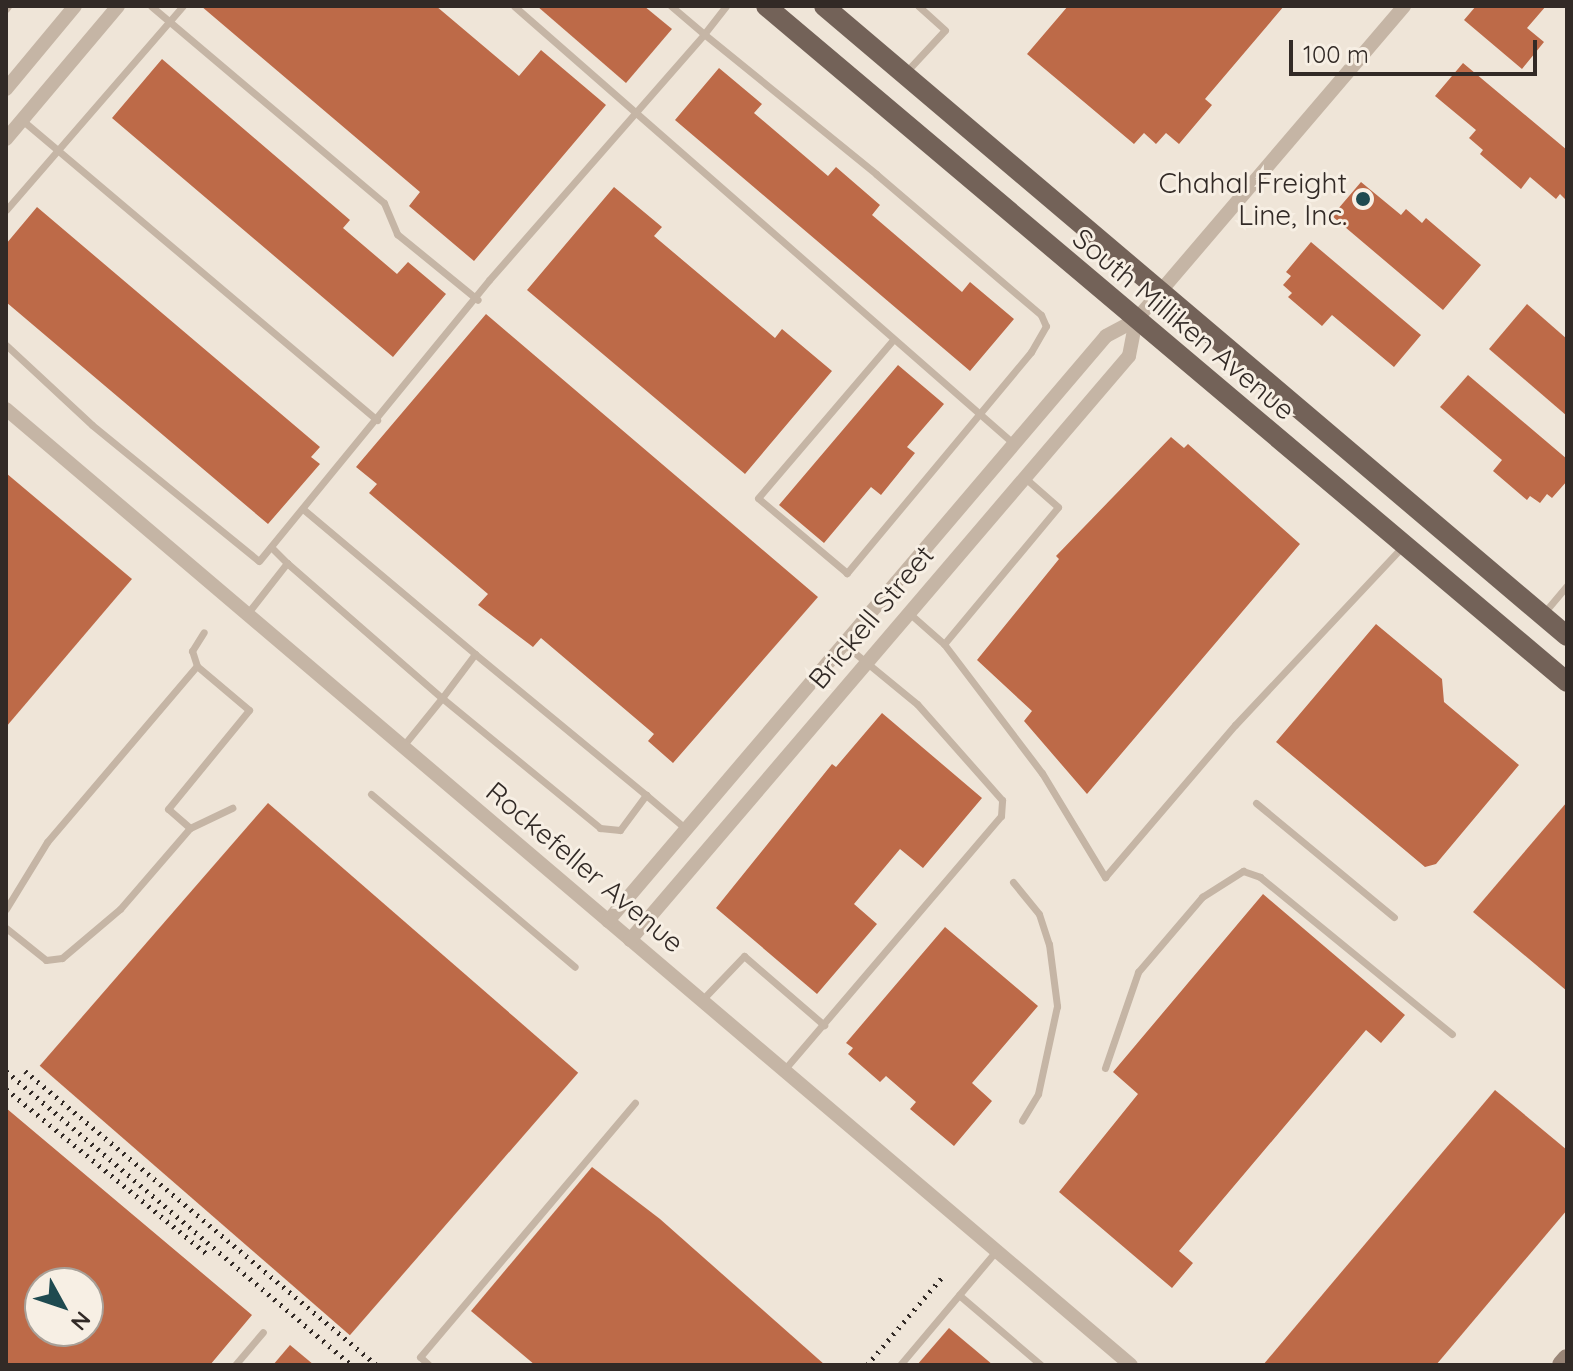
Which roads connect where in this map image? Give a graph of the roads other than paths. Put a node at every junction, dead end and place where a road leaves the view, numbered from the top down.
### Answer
1 (75, 6) edge
2 (118, 6) edge
3 (151, 6) edge
4 (183, 6) edge
5 (514, 6) edge
6 (671, 6) edge
7 (726, 6) edge
8 (766, 6) edge
9 (824, 6) edge
10 (918, 6) edge
11 (1404, 6) edge
12 (169, 22) junction
13 (704, 34) junction
14 (904, 74) junction
15 (6, 89) edge
16 (635, 116) junction
17 (22, 120) junction
18 (6, 139) edge
19 (57, 150) junction
20 (6, 210) edge
21 (1160, 292) junction
22 (478, 300) junction
23 (1136, 320) junction
24 (893, 340) junction
25 (6, 345) edge
26 (6, 409) edge
27 (979, 414) junction
28 (377, 420) junction
29 (1013, 443) junction
30 (1025, 478) junction
31 (303, 509) junction
32 (1404, 545) junction
33 (271, 547) junction
34 (287, 563) junction
35 (1567, 585) edge
36 (909, 613) junction
37 (247, 614) junction
38 (1542, 615) junction
39 (204, 632) dead end
40 (1567, 636) edge
41 (844, 644) junction
42 (944, 644) junction
43 (475, 654) junction
44 (867, 662) junction
45 (197, 666) junction
46 (1567, 682) edge
47 (442, 698) junction
48 (403, 746) junction
49 (371, 794) dead end
50 (646, 795) junction
51 (1256, 803) dead end
52 (232, 808) dead end
53 (190, 828) junction
54 (686, 829) junction
55 (1013, 882) dead end
56 (6, 909) edge
57 (1394, 917) dead end
58 (608, 921) junction
59 (6, 928) edge
60 (630, 940) junction
61 (575, 967) dead end
62 (702, 1001) junction
63 (824, 1025) junction
64 (1452, 1034) dead end
65 (1105, 1068) dead end
66 (784, 1070) junction
67 (635, 1103) dead end
68 (1022, 1121) dead end
69 (997, 1250) junction
70 (959, 1295) junction
71 (263, 1332) dead end
72 (1567, 1359) edge
73 (1121, 1362) edge
74 (235, 1365) edge
75 (429, 1365) edge
76 (900, 1365) edge
77 (1041, 1365) edge
78 (1562, 1365) edge

1 - 15 street
2 - 17 street
3 - 12 lane
4 - 12 lane
5 - 16 lane
6 - 13 lane
7 - 13 lane
8 - 23 main road, South Milliken Avenue
9 - 14 main road, South Milliken Avenue
10 - 14 lane
11 - 21 street, Brickell Street
12 - 19 lane
12 - 22 lane
13 - 16 lane
13 - 27 lane
14 - 21 main road, South Milliken Avenue
16 - 22 lane
16 - 24 lane
17 - 18 street
17 - 19 lane
19 - 20 lane
19 - 28 lane
21 - 23 street, Brickell Street
21 - 38 main road, South Milliken Avenue
22 - 28 lane
23 - 29 street, Brickell Street
23 - 30 street, Brickell Street
23 - 32 main road, South Milliken Avenue
24 - 27 lane
24 - 27 lane
25 - 33 lane
26 - 37 street, Rockefeller Avenue
27 - 29 lane
28 - 31 lane
29 - 41 street, Brickell Street
30 - 36 street, Brickell Street
30 - 42 lane
31 - 33 lane
31 - 43 lane
32 - 42 lane
32 - 46 main road, South Milliken Avenue
33 - 34 lane
34 - 37 lane
34 - 47 lane
35 - 38 lane
36 - 42 lane
36 - 44 street, Brickell Street
37 - 48 street, Rockefeller Avenue
38 - 40 main road, South Milliken Avenue
39 - 45 lane
41 - 44 lane
41 - 54 street, Brickell Street
43 - 47 lane
43 - 50 lane
44 - 60 street, Brickell Street
44 - 63 lane
45 - 53 lane
45 - 56 lane
47 - 48 lane
47 - 50 lane
48 - 58 street, Rockefeller Avenue
49 - 61 lane
50 - 54 lane
51 - 57 lane
52 - 53 lane
53 - 59 lane
54 - 58 street, Brickell Street
55 - 68 lane
58 - 60 street, Rockefeller Avenue
60 - 62 street, Rockefeller Avenue
62 - 63 lane
62 - 66 street, Rockefeller Avenue
63 - 66 lane
64 - 65 lane
66 - 69 street, Rockefeller Avenue
67 - 75 lane
69 - 70 lane
69 - 73 street, Rockefeller Avenue
70 - 76 lane
70 - 77 lane
71 - 74 lane
72 - 78 main road

